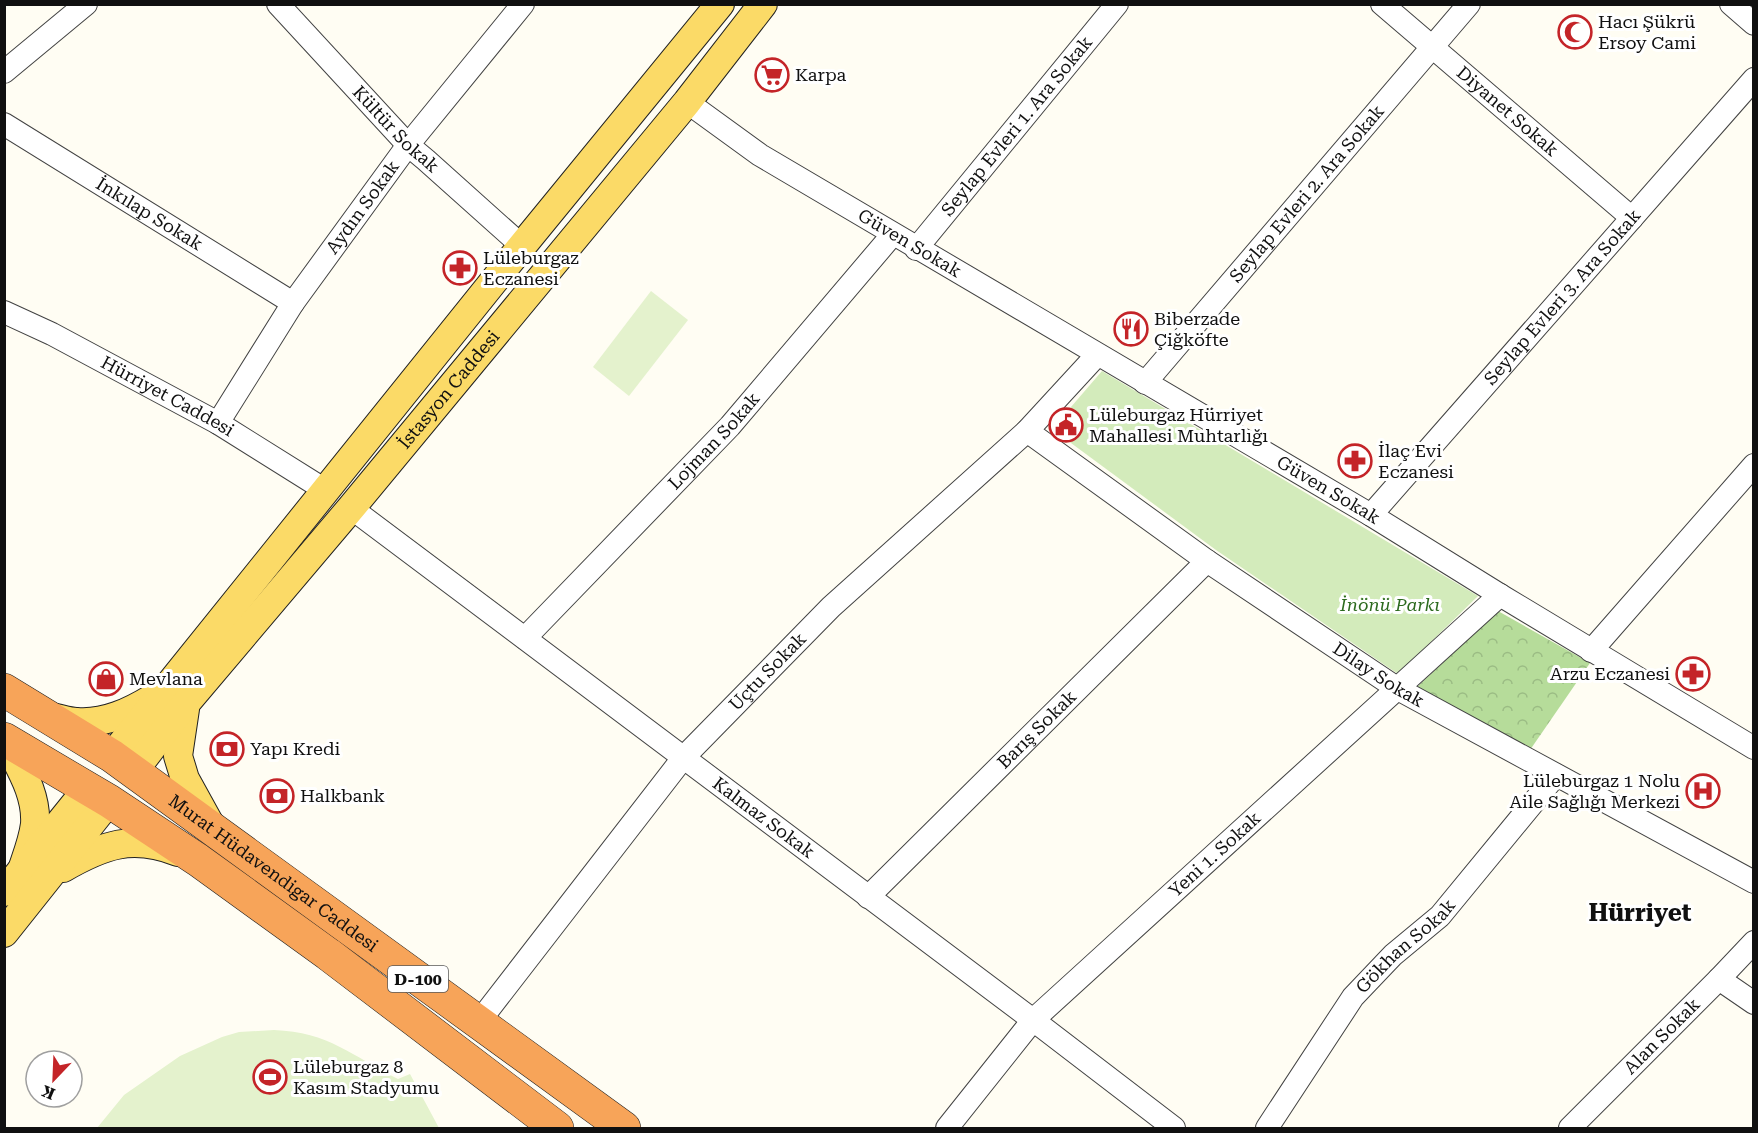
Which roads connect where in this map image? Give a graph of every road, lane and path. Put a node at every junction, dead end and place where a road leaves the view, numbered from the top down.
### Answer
1 (86, 4) edge
2 (278, 4) edge
3 (523, 4) edge
4 (720, 4) edge
5 (763, 4) edge
6 (1117, 4) edge
7 (1382, 4) edge
8 (1469, 4) edge
9 (1731, 4) edge
10 (1754, 24) edge
11 (1432, 48) junction
12 (4, 72) edge
13 (659, 79) junction
14 (1754, 79) edge
15 (687, 102) junction
16 (4, 124) edge
17 (408, 145) junction
18 (1632, 218) junction
19 (893, 234) junction
20 (522, 246) junction
21 (916, 249) junction
22 (550, 268) junction
23 (293, 303) junction
24 (4, 312) edge
25 (1097, 355) junction
26 (1145, 383) junction
27 (218, 423) junction
28 (1027, 431) junction
29 (1754, 465) edge
30 (325, 490) junction
31 (351, 508) junction
32 (1371, 515) junction
33 (1207, 561) junction
34 (1500, 595) junction
35 (525, 638) junction
36 (1591, 651) junction
37 (1398, 689) junction
38 (4, 690) edge
39 (174, 698) junction
40 (50, 717) junction
41 (5, 740) edge
42 (1754, 748) edge
43 (682, 758) junction
44 (123, 764) junction
45 (1556, 775) junction
46 (99, 795) junction
47 (212, 828) junction
48 (198, 860) junction
49 (22, 870) junction
50 (53, 874) junction
51 (1754, 882) edge
52 (4, 892) edge
53 (868, 897) junction
54 (4, 933) edge
55 (1754, 942) edge
56 (1719, 979) junction
57 (1754, 1003) edge
58 (1033, 1020) junction
59 (478, 1023) junction
60 (1576, 1127) edge
61 (557, 1128) edge
62 (624, 1128) edge
63 (947, 1128) edge
64 (1174, 1128) edge
65 (1267, 1128) edge

1 - 12 street
2 - 17 street, Kültür Sokak
3 - 17 street, Aydın Sokak
4 - 13 main road, İstasyon Caddesi
5 - 15 main road, İstasyon Caddesi
6 - 21 street, Seylap Evleri 1. Ara Sokak
7 - 11 street, Diyanet Sokak
8 - 11 street, Seylap Evleri 2. Ara Sokak
9 - 10 street
11 - 18 street, Diyanet Sokak
11 - 26 street, Seylap Evleri 2. Ara Sokak
13 - 15 main road
13 - 20 main road, İstasyon Caddesi
14 - 18 street, Seylap Evleri 3. Ara Sokak
15 - 19 street, Güven Sokak
15 - 22 main road, İstasyon Caddesi
16 - 23 street, İnkılap Sokak
17 - 20 street, Kültür Sokak
17 - 23 street, Aydın Sokak
18 - 32 street, Seylap Evleri 3. Ara Sokak
19 - 21 street, Güven Sokak
19 - 35 street, Lojman Sokak
20 - 22 main road
20 - 30 main road, İstasyon Caddesi
21 - 25 street, Güven Sokak
22 - 31 main road, İstasyon Caddesi
23 - 27 street, Aydın Sokak
24 - 27 street, Hürriyet Caddesi
25 - 26 street, Güven Sokak
25 - 28 street, Uçtu Sokak
26 - 32 street, Güven Sokak
27 - 30 street, Hürriyet Caddesi
28 - 33 street, Dilay Sokak
28 - 43 street, Uçtu Sokak
29 - 36 street
30 - 31 main road
30 - 39 main road, İstasyon Caddesi
31 - 35 street, Kalmaz Sokak
31 - 39 main road, İstasyon Caddesi
32 - 34 street, Güven Sokak
33 - 37 street, Dilay Sokak
33 - 53 street, Barış Sokak
34 - 36 street, Güven Sokak
34 - 37 street, Yeni 1. Sokak
35 - 43 street, Kalmaz Sokak
36 - 42 street, Güven Sokak
37 - 45 street, Dilay Sokak
37 - 58 street, Yeni 1. Sokak
38 - 40 highway, Murat Hüdavendigar Caddesi / D-100
39 - 40 main road
39 - 44 main road, İstasyon Caddesi
39 - 47 main road
40 - 44 highway, Murat Hüdavendigar Caddesi / D-100
41 - 46 highway, Murat Hüdavendigar Caddesi / D-100
41 - 49 main road
43 - 53 street, Kalmaz Sokak
43 - 59 street, Uçtu Sokak
44 - 46 highway
44 - 47 highway, Murat Hüdavendigar Caddesi / D-100
45 - 51 street, Dilay Sokak
45 - 65 street, Gökhan Sokak
46 - 48 highway, Murat Hüdavendigar Caddesi / D-100
46 - 49 main road
46 - 50 main road
47 - 59 highway, Murat Hüdavendigar Caddesi / D-100
48 - 50 main road
48 - 61 highway, Murat Hüdavendigar Caddesi / D-100
49 - 52 main road
50 - 54 main road
53 - 58 street, Kalmaz Sokak
55 - 56 street, Alan Sokak
56 - 57 street
56 - 60 street, Alan Sokak
58 - 63 street, Yeni 1. Sokak
58 - 64 street, Kalmaz Sokak
59 - 62 highway, Murat Hüdavendigar Caddesi / D-100

